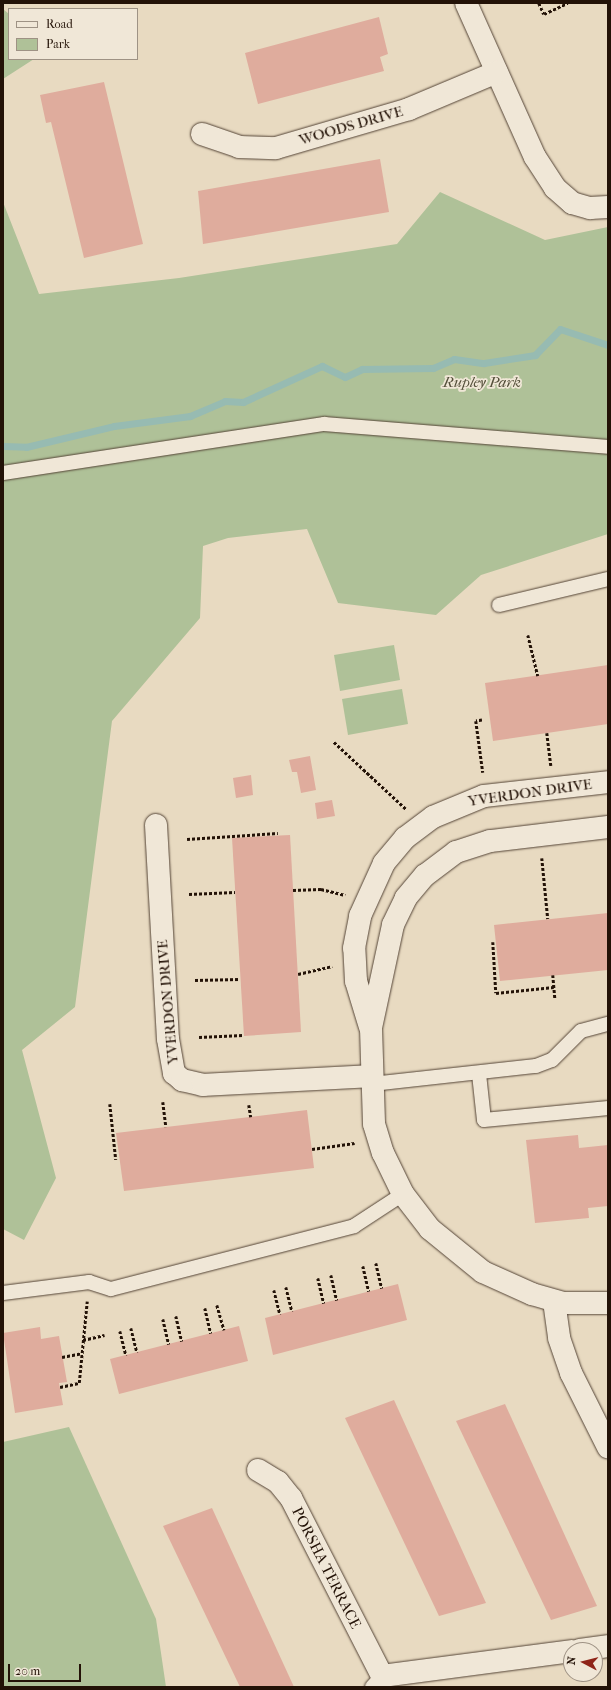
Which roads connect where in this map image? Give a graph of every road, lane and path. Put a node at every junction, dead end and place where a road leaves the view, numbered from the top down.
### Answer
1 (466, 3) edge
2 (539, 3) edge
3 (568, 3) edge
4 (497, 72) junction
5 (202, 134) dead end
6 (608, 207) edge
7 (608, 447) edge
8 (3, 473) edge
9 (608, 580) edge
10 (499, 606) dead end
11 (528, 635) dead end
12 (538, 676) dead end
13 (482, 720) dead end
14 (547, 733) dead end
15 (334, 742) dead end
16 (484, 778) dead end
17 (608, 782) edge
18 (553, 788) junction
19 (406, 810) dead end
20 (156, 825) dead end
21 (608, 827) edge
22 (278, 833) dead end
23 (187, 839) dead end
24 (542, 856) dead end
25 (293, 890) dead end
26 (236, 892) dead end
27 (189, 894) dead end
28 (345, 894) dead end
29 (548, 919) dead end
30 (493, 942) dead end
31 (338, 964) dead end
32 (298, 974) dead end
33 (553, 975) dead end
34 (240, 979) dead end
35 (195, 980) dead end
36 (554, 987) junction
37 (555, 998) dead end
38 (608, 1024) edge
39 (371, 1028) junction
40 (243, 1035) dead end
41 (199, 1037) dead end
42 (479, 1074) junction
43 (372, 1080) junction
44 (163, 1102) dead end
45 (110, 1104) dead end
46 (608, 1108) edge
47 (166, 1127) dead end
48 (356, 1143) dead end
49 (312, 1148) dead end
50 (116, 1160) dead end
51 (403, 1194) junction
52 (376, 1263) dead end
53 (363, 1266) dead end
54 (331, 1275) dead end
55 (318, 1278) dead end
56 (286, 1287) dead end
57 (382, 1288) dead end
58 (274, 1290) dead end
59 (369, 1291) dead end
60 (3, 1293) edge
61 (337, 1300) dead end
62 (554, 1300) junction
63 (87, 1301) dead end
64 (324, 1303) dead end
65 (608, 1303) edge
66 (218, 1305) dead end
67 (205, 1308) dead end
68 (292, 1311) dead end
69 (280, 1314) dead end
70 (176, 1316) dead end
71 (163, 1319) dead end
72 (131, 1328) dead end
73 (224, 1330) dead end
74 (120, 1331) dead end
75 (211, 1333) dead end
76 (104, 1335) dead end
77 (83, 1340) junction
78 (182, 1341) dead end
79 (169, 1344) dead end
80 (138, 1352) dead end
81 (82, 1353) junction
82 (126, 1355) dead end
83 (62, 1357) dead end
84 (60, 1387) dead end
85 (608, 1447) edge
86 (258, 1470) dead end
87 (563, 1652) edge
88 (377, 1682) edge

1 - 4 street
2 - 3 path
4 - 5 street, WOODS DRIVE
4 - 6 street
7 - 8 lane
9 - 10 lane
11 - 12 path
13 - 16 path
14 - 18 path
15 - 19 path
17 - 18 street, YVERDON DRIVE
18 - 39 street, YVERDON DRIVE
20 - 43 street, YVERDON DRIVE
21 - 39 street, YVERDON DRIVE
22 - 23 path
24 - 29 path
25 - 28 path
26 - 27 path
30 - 36 path
31 - 32 path
33 - 36 path
34 - 35 path
36 - 37 path
38 - 42 lane
39 - 43 street, YVERDON DRIVE
40 - 41 path
42 - 43 lane
42 - 46 lane
43 - 51 street
44 - 47 path
45 - 50 path
48 - 49 path
51 - 60 lane
51 - 62 street
52 - 57 path
53 - 59 path
54 - 61 path
55 - 64 path
56 - 68 path
58 - 69 path
62 - 65 street
62 - 85 street
63 - 77 path
66 - 73 path
67 - 75 path
70 - 78 path
71 - 79 path
72 - 80 path
74 - 82 path
76 - 77 path
77 - 81 path
81 - 83 path
81 - 84 path
86 - 88 street, PORSHA TERRACE
87 - 88 street

